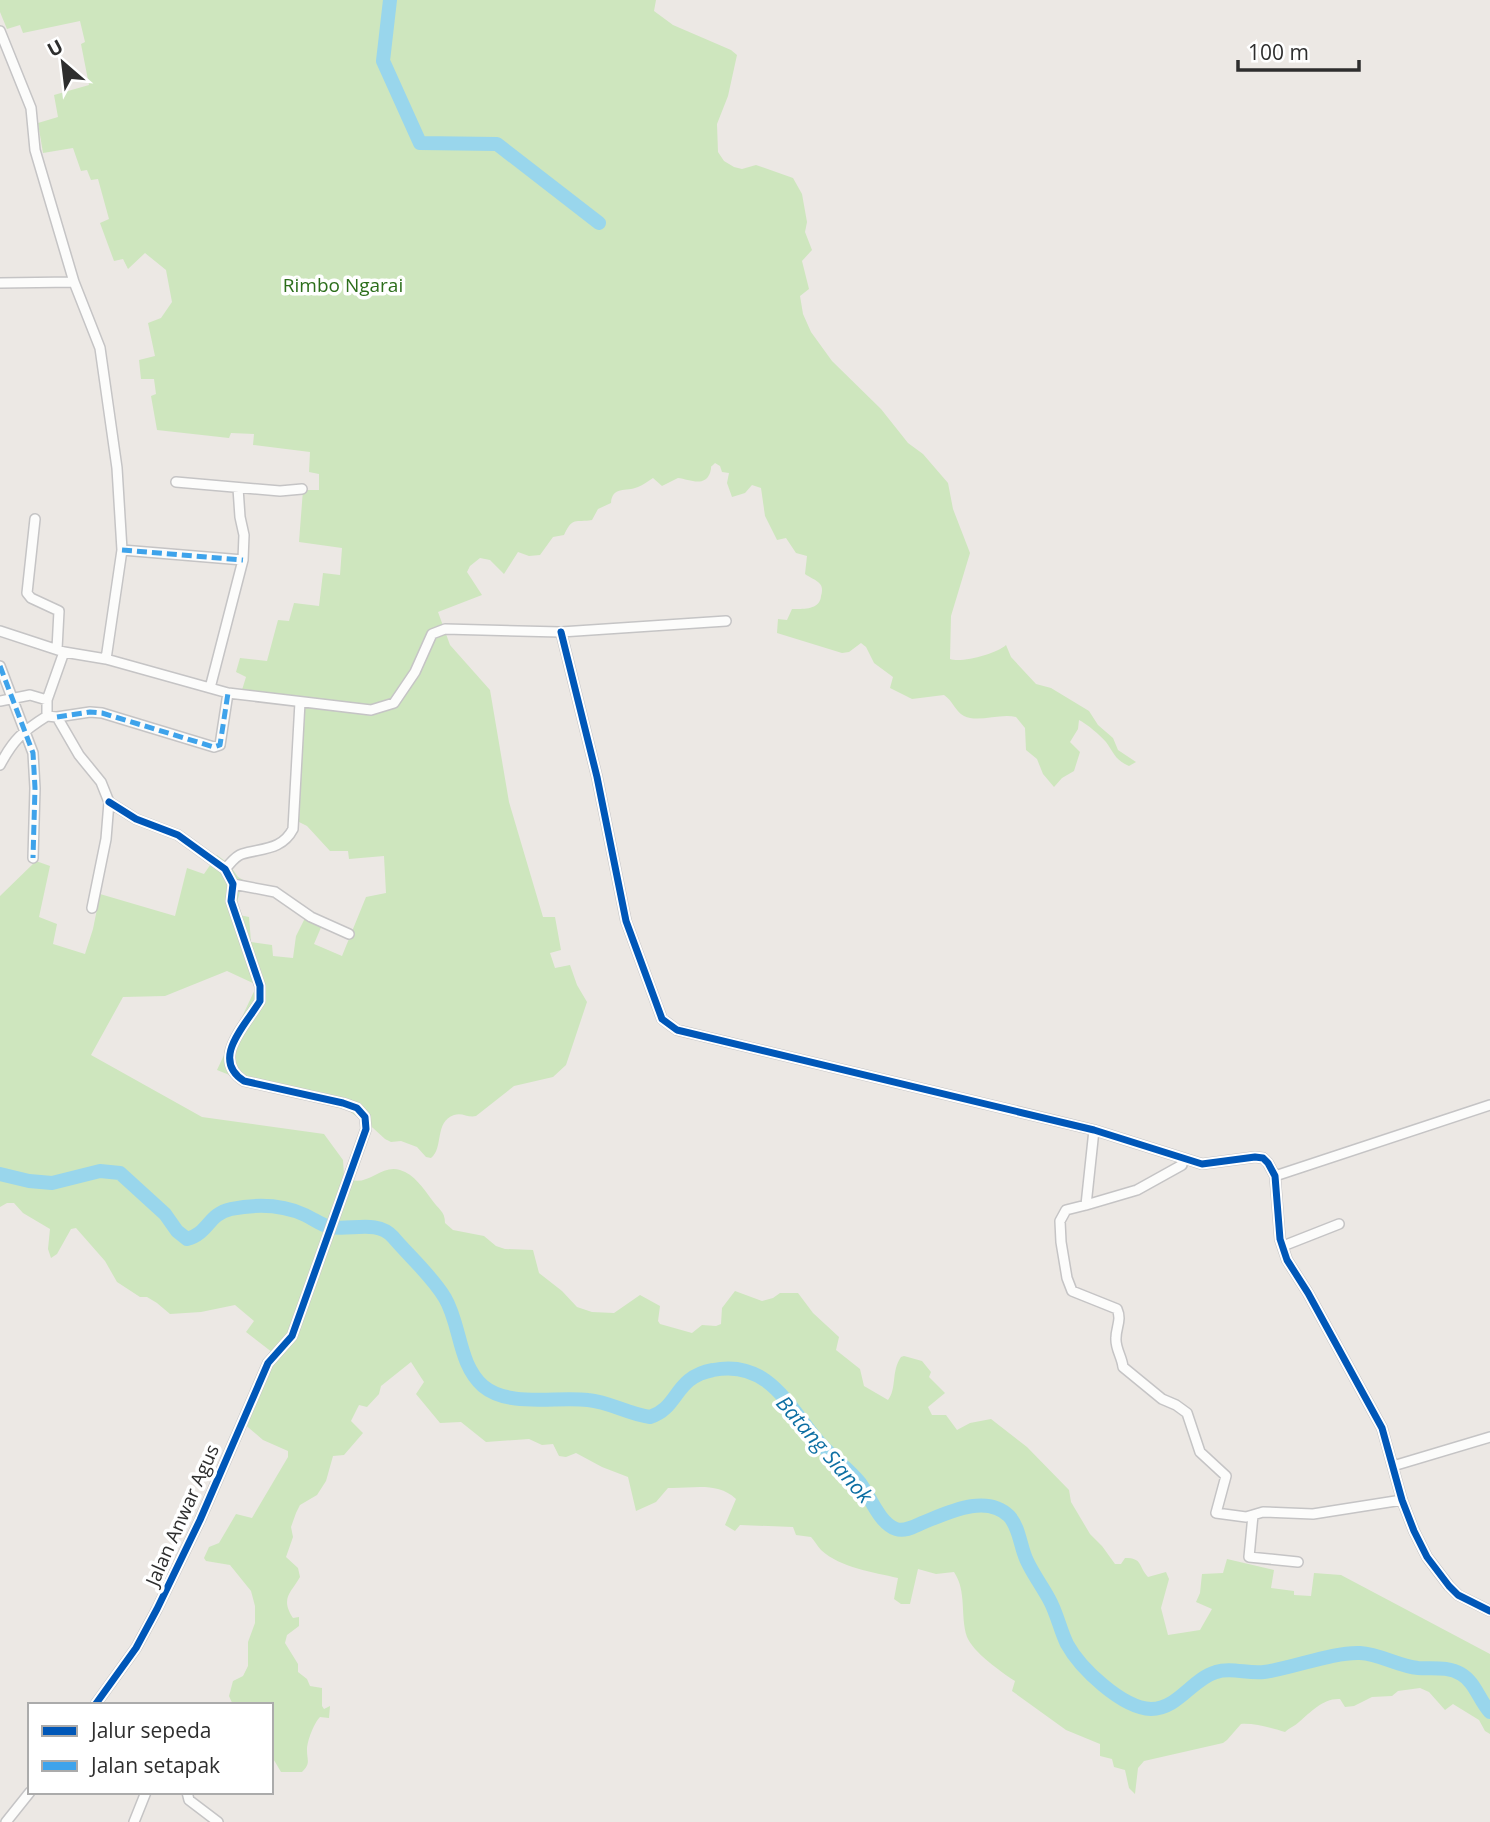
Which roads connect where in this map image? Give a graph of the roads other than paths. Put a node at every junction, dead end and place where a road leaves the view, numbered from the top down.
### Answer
1 (0, 31) edge
2 (74, 282) junction
3 (0, 283) edge
4 (176, 482) dead end
5 (239, 488) junction
6 (302, 489) dead end
7 (35, 519) dead end
8 (122, 550) junction
9 (243, 560) junction
10 (726, 621) dead end
11 (0, 631) edge
12 (561, 632) junction
13 (60, 651) junction
14 (106, 659) junction
15 (0, 666) edge
16 (210, 688) junction
17 (228, 693) junction
18 (13, 699) junction
19 (47, 700) junction
20 (0, 701) edge
21 (300, 702) junction
22 (47, 716) junction
23 (57, 716) junction
24 (24, 730) junction
25 (0, 765) edge
26 (109, 802) junction
27 (33, 858) dead end
28 (225, 869) junction
29 (233, 884) junction
30 (92, 908) dead end
31 (349, 934) dead end
32 (1490, 1105) edge
33 (1094, 1130) junction
34 (1182, 1158) junction
35 (1275, 1176) junction
36 (1086, 1205) junction
37 (1339, 1224) dead end
38 (1283, 1246) junction
39 (1490, 1437) edge
40 (1393, 1466) junction
41 (1402, 1500) junction
42 (1253, 1515) junction
43 (1298, 1563) dead end
44 (1490, 1611) edge
45 (96, 1703) edge
46 (28, 1794) edge
47 (145, 1794) edge
48 (188, 1794) edge
49 (6, 1822) edge
50 (134, 1822) edge
51 (218, 1822) edge

1 - 2 street
2 - 3 street
2 - 8 street
4 - 5 street
5 - 6 street
5 - 9 street
7 - 13 street
8 - 9 street
8 - 14 street
9 - 16 street
10 - 12 street
11 - 13 street
12 - 21 street
12 - 33 street
13 - 14 street
13 - 19 street
14 - 16 street
15 - 18 street
16 - 17 street
17 - 21 street
17 - 23 street
18 - 19 street
18 - 20 street
18 - 24 street
19 - 22 street
21 - 28 street
22 - 23 street
22 - 24 street
23 - 26 street
24 - 25 street
24 - 27 street
26 - 28 street
26 - 30 street
28 - 29 street
29 - 31 street
29 - 45 street, Jalan Anwar Agus
32 - 35 street
33 - 34 street
33 - 36 street
34 - 35 street
34 - 36 street
35 - 38 street
36 - 42 street
37 - 38 street
38 - 40 street
39 - 40 street
40 - 41 street
41 - 42 street
41 - 44 street
42 - 43 street
46 - 49 street
47 - 50 street
48 - 51 street

